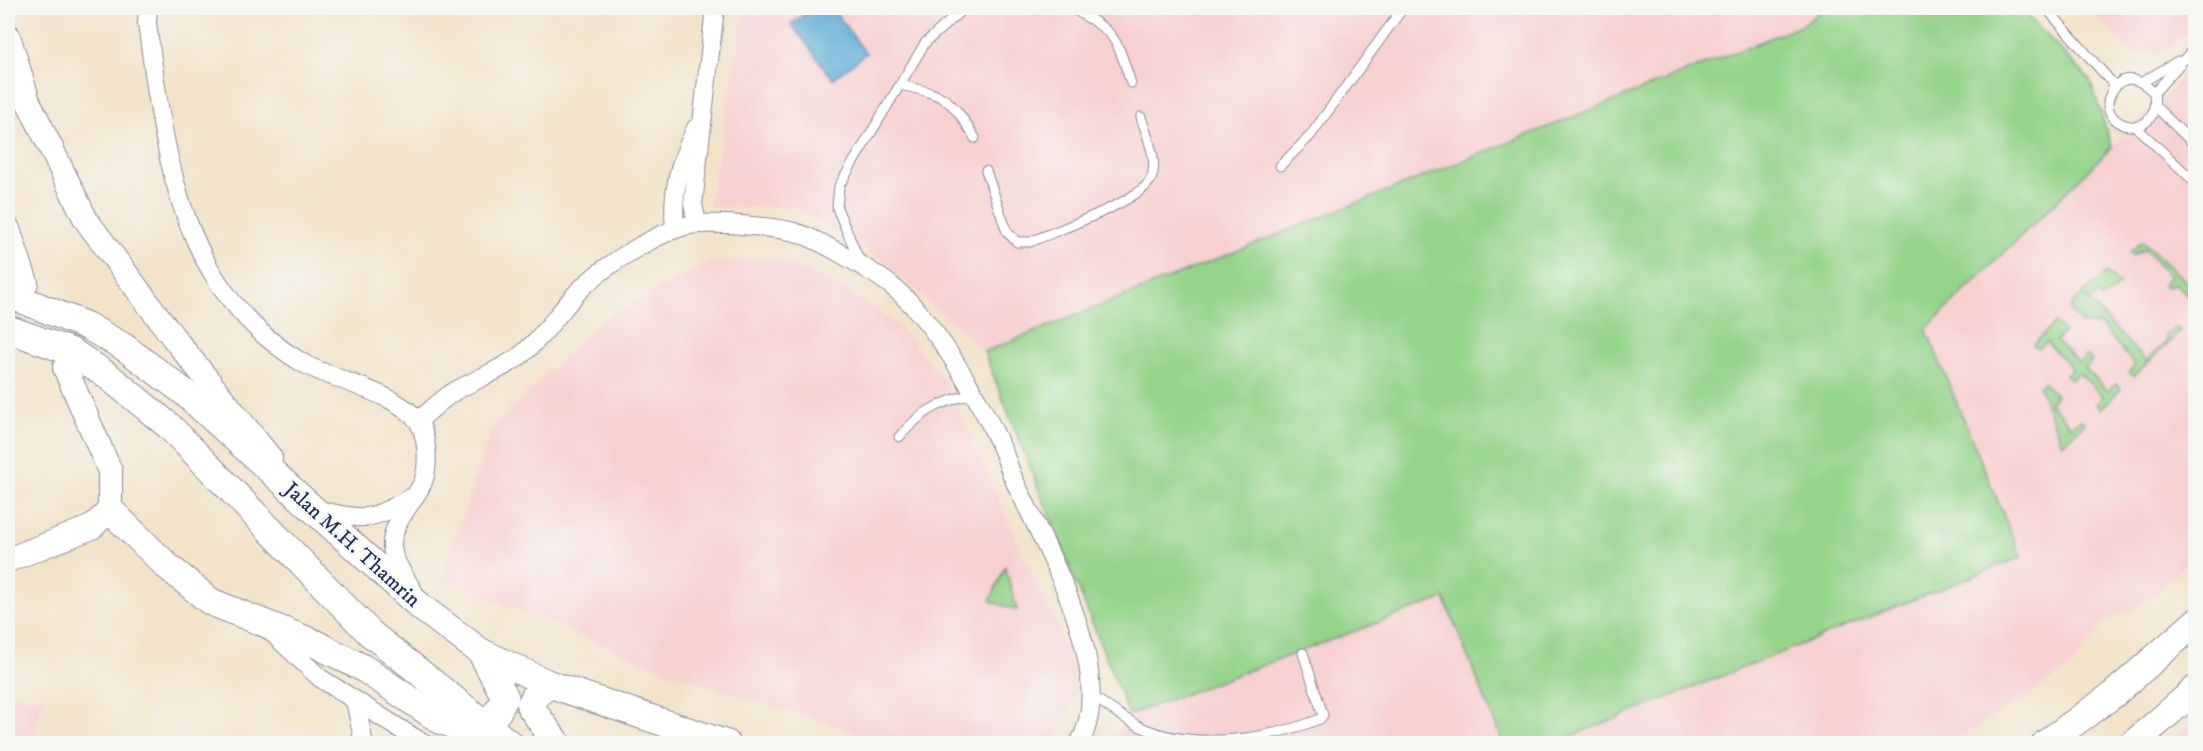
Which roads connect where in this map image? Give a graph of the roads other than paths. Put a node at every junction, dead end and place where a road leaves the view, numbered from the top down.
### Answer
1 (148, 8) edge
2 (715, 8) edge
3 (964, 8) edge
4 (1071, 8) edge
5 (1403, 8) edge
6 (2046, 8) edge
7 (8, 36) edge
8 (2196, 46) edge
9 (2184, 58) junction
10 (2144, 81) junction
11 (1131, 83) dead end
12 (901, 85) junction
13 (2115, 86) junction
14 (2154, 93) junction
15 (2156, 107) junction
16 (702, 115) junction
17 (1141, 117) dead end
18 (2136, 127) junction
19 (975, 138) dead end
20 (2196, 146) edge
21 (1280, 166) dead end
22 (986, 171) dead end
23 (2196, 183) edge
24 (697, 223) junction
25 (8, 229) edge
26 (675, 229) junction
27 (862, 265) junction
28 (17, 289) edge
29 (8, 328) edge
30 (65, 368) dead end
31 (972, 394) junction
32 (418, 422) junction
33 (899, 437) dead end
34 (412, 497) junction
35 (309, 508) junction
36 (110, 510) junction
37 (13, 558) edge
38 (422, 609) junction
39 (260, 621) junction
40 (2196, 622) edge
41 (481, 651) junction
42 (1303, 653) dead end
43 (549, 684) junction
44 (2196, 689) edge
45 (1091, 694) junction
46 (355, 700) junction
47 (494, 734) edge
48 (364, 744) edge
49 (424, 744) edge
50 (510, 744) edge
51 (557, 744) edge
52 (727, 744) edge
53 (1079, 744) edge
54 (2045, 744) edge
55 (2133, 744) edge

1 - 32 street
2 - 16 street
3 - 12 lane
4 - 11 lane
5 - 21 lane
6 - 13 lane
7 - 35 main road
8 - 9 lane
9 - 10 lane
9 - 14 lane
10 - 13 lane
10 - 14 lane
12 - 19 lane
12 - 27 lane
13 - 18 lane
14 - 15 lane
15 - 18 lane
15 - 20 lane
16 - 24 street
16 - 26 street
17 - 22 lane
18 - 23 lane
24 - 26 street
24 - 27 street
25 - 28 main road
26 - 32 street
27 - 31 street
28 - 35 main road, Jalan M.H. Thamrin
29 - 47 main road, Jalan M.H. Thamrin
30 - 36 main road
31 - 33 lane
31 - 45 street
32 - 34 street
34 - 35 street
34 - 38 street
35 - 38 main road, Jalan M.H. Thamrin
36 - 37 main road
36 - 39 main road
38 - 41 main road, Jalan M.H. Thamrin
39 - 46 street
39 - 47 main road
40 - 54 main road
41 - 43 main road, Jalan M.H. Thamrin
41 - 47 main road
42 - 45 lane
43 - 51 main road
43 - 52 main road, Jalan M.H. Thamrin
44 - 55 main road
45 - 53 street
46 - 48 street
46 - 49 street
47 - 50 main road, Jalan M.H. Thamrin

